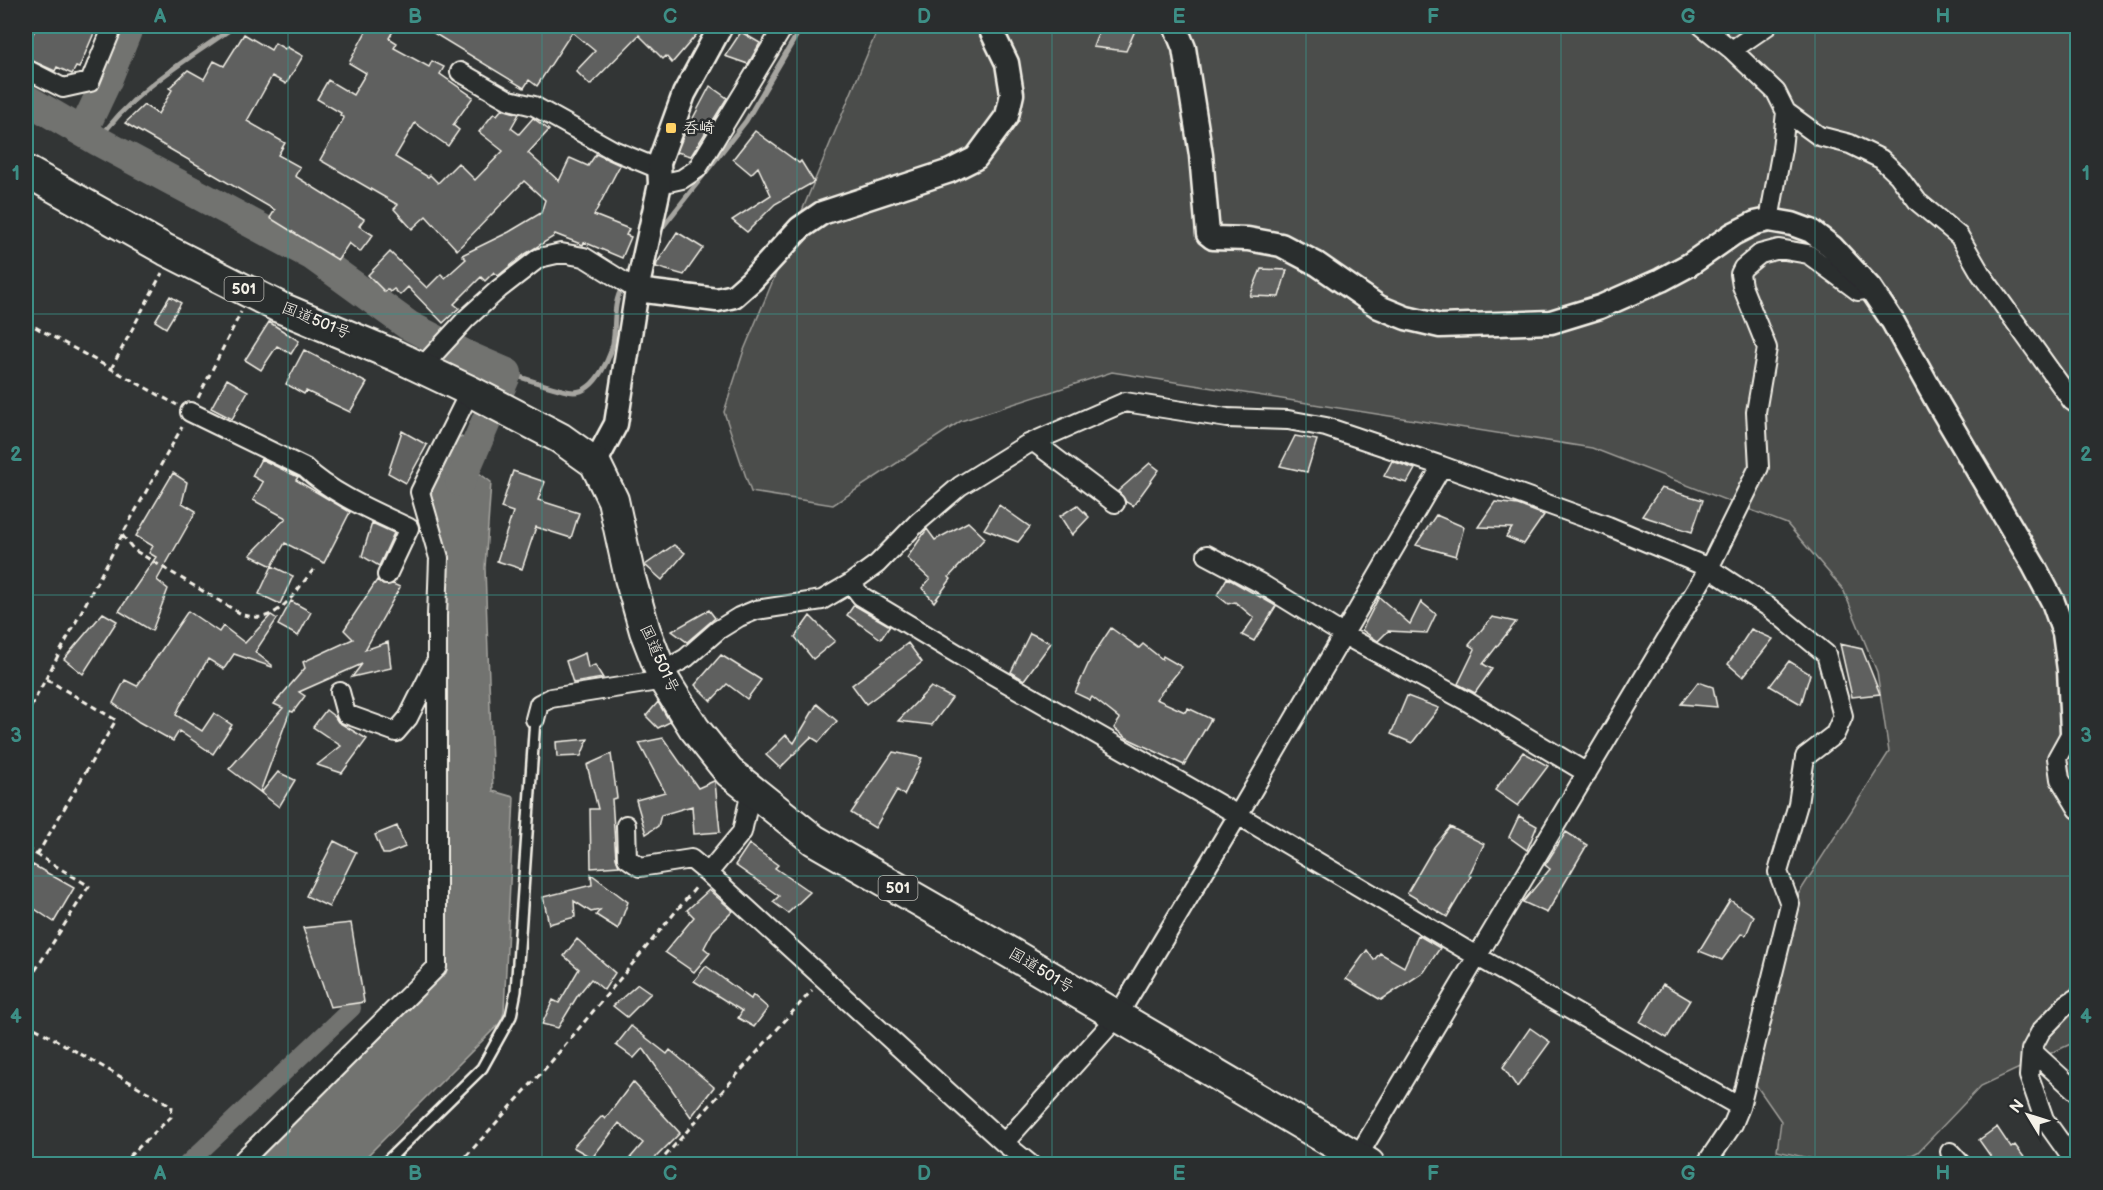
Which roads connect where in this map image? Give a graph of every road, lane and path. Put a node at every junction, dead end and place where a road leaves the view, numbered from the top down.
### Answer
1 (113, 26) edge
2 (721, 26) edge
3 (784, 26) edge
4 (989, 26) edge
5 (1175, 26) edge
6 (1702, 26) edge
7 (1767, 26) edge
8 (1732, 50) junction
9 (26, 69) edge
10 (460, 72) dead end
11 (1786, 112) junction
12 (26, 171) edge
13 (660, 176) junction
14 (1769, 220) junction
15 (173, 253) junction
16 (637, 285) junction
17 (1870, 289) junction
18 (251, 292) junction
19 (26, 322) edge
20 (428, 360) junction
21 (111, 369) junction
22 (470, 391) junction
23 (2078, 405) edge
24 (190, 412) junction
25 (1034, 442) junction
26 (596, 464) junction
27 (1442, 466) junction
28 (420, 492) junction
29 (1115, 503) dead end
30 (409, 528) junction
31 (122, 535) junction
32 (1207, 555) dead end
33 (1708, 568) junction
34 (314, 569) dead end
35 (387, 574) dead end
36 (851, 583) junction
37 (1344, 635) junction
38 (437, 660) junction
39 (663, 676) junction
40 (46, 679) junction
41 (340, 692) dead end
42 (26, 716) edge
43 (535, 719) joint
44 (2075, 734) edge
45 (1587, 773) junction
46 (751, 791) junction
47 (2078, 808) edge
48 (1238, 815) junction
49 (626, 825) dead end
50 (26, 848) edge
51 (37, 855) junction
52 (708, 873) junction
53 (1478, 957) junction
54 (824, 978) junction
55 (26, 985) edge
56 (2078, 997) edge
57 (1117, 1017) junction
58 (26, 1023) edge
59 (2031, 1050) junction
60 (2078, 1093) edge
61 (1740, 1107) junction
62 (1004, 1143) junction
63 (1363, 1160) edge
64 (121, 1164) edge
65 (239, 1164) edge
66 (384, 1164) edge
67 (459, 1164) edge
68 (658, 1164) edge
69 (1030, 1164) edge
70 (1706, 1164) edge
71 (2076, 1164) edge

1 - 9 street
2 - 13 street
3 - 13 street
4 - 16 street
5 - 14 street
6 - 8 street
7 - 8 street
8 - 11 street
10 - 13 street
11 - 14 street
11 - 23 street
12 - 15 highway, 国道501号 / 501
13 - 16 street
14 - 17 street
15 - 18 highway, 国道501号 / 501
15 - 21 path
16 - 20 street
16 - 26 street
17 - 33 street
17 - 44 street
18 - 20 highway, 国道501号 / 501
18 - 24 path
19 - 21 path
20 - 22 highway, 国道501号 / 501
21 - 24 path
22 - 26 highway, 国道501号 / 501
22 - 28 street
24 - 30 street
24 - 31 path
25 - 27 street
25 - 29 street
25 - 36 street
26 - 39 highway, 国道501号 / 501
27 - 33 street
27 - 37 street
28 - 30 street
28 - 38 street
30 - 35 street
31 - 34 path
31 - 40 path
32 - 37 street
33 - 45 street
33 - 61 street
36 - 39 street
36 - 48 street
37 - 45 street
37 - 48 street
38 - 41 street
38 - 65 street
39 - 43 street
39 - 46 highway, 国道501号 / 501
40 - 42 path
40 - 51 path
43 - 66 lane
44 - 47 street
45 - 53 street
46 - 52 street
46 - 57 highway, 国道501号 / 501
48 - 53 street
48 - 57 street
49 - 52 street
50 - 51 path
51 - 55 path
52 - 54 street
52 - 67 path
53 - 61 street
53 - 63 street
54 - 62 street
54 - 68 path
56 - 59 street
57 - 62 street
57 - 63 highway, 国道501号 / 501
58 - 64 path
59 - 60 street
59 - 71 street
61 - 70 street
62 - 69 street

